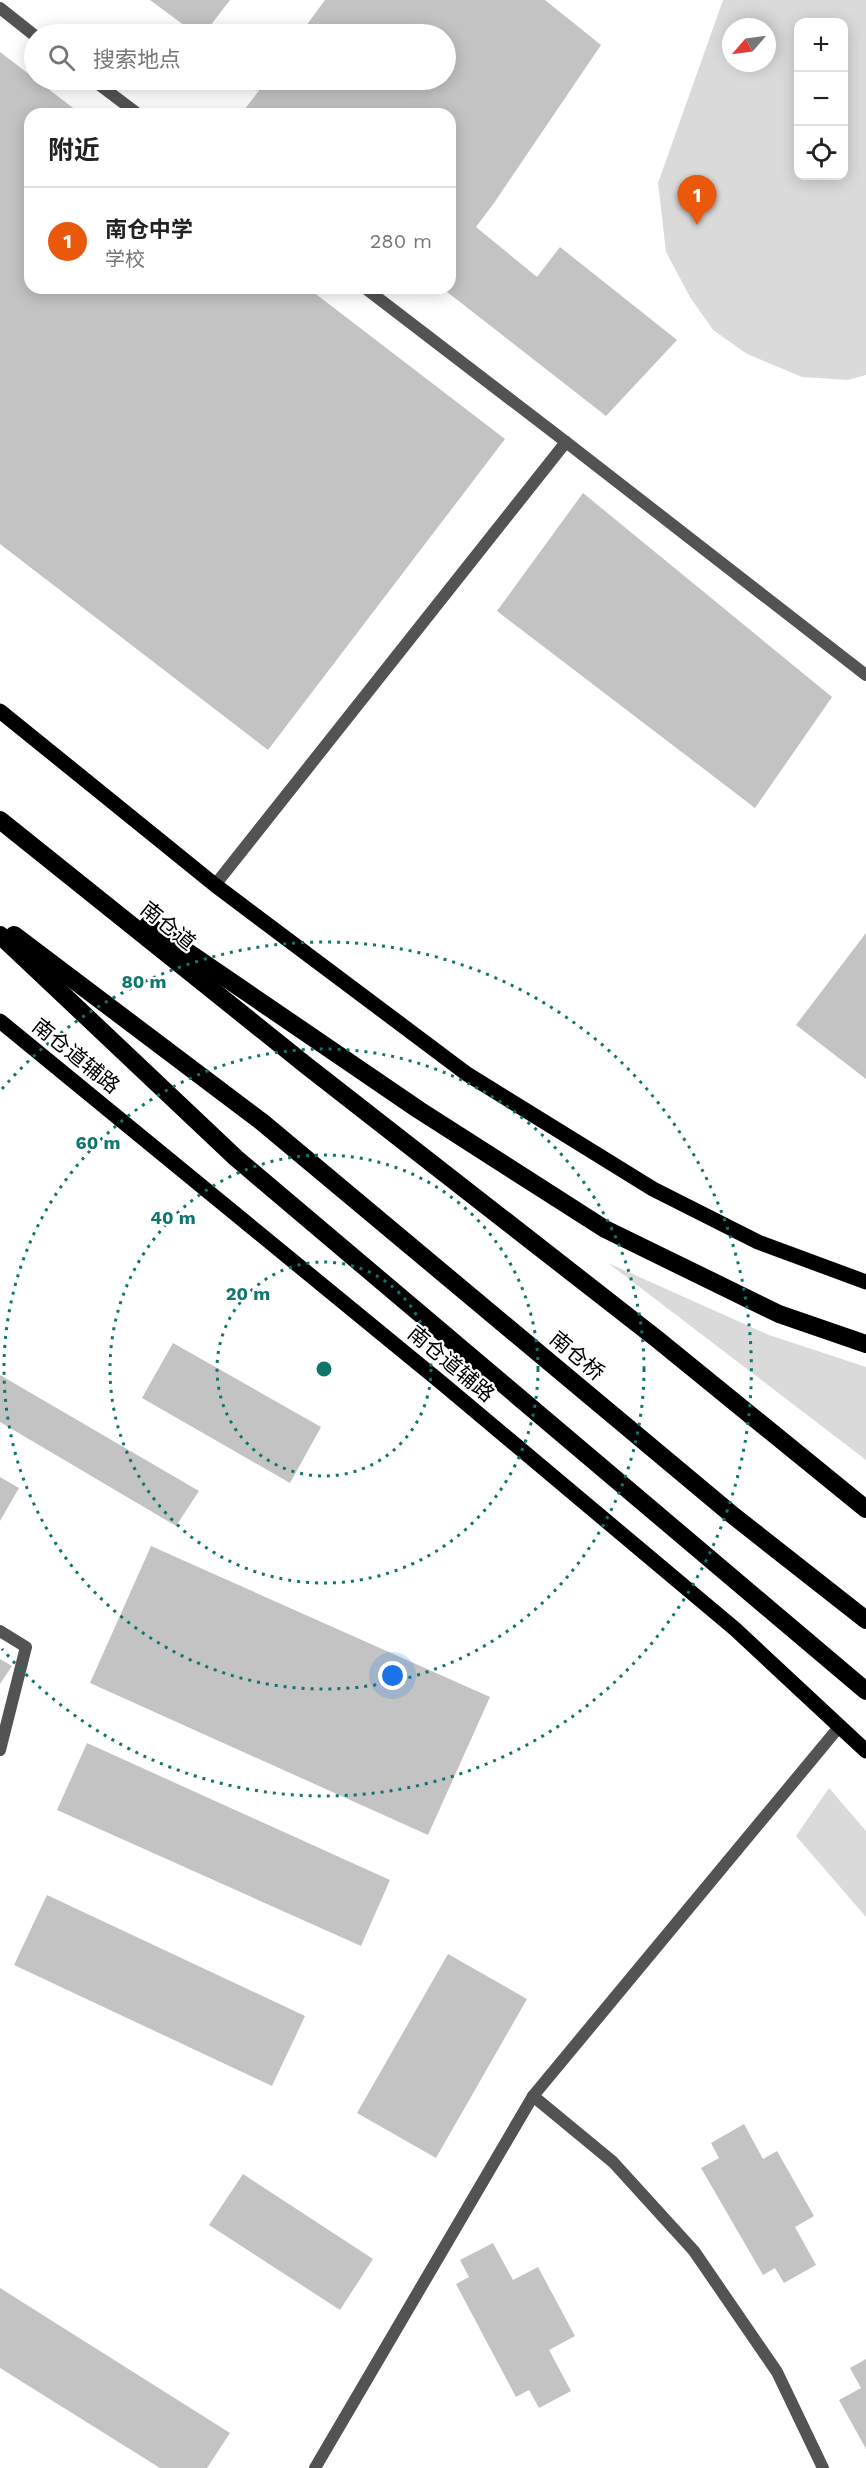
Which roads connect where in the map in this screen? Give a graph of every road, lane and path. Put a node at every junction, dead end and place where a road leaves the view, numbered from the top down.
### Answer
1 (0, 8) edge
2 (24, 27) edge
3 (106, 90) edge
4 (130, 108) edge
5 (373, 294) edge
6 (566, 442) junction
7 (866, 675) edge
8 (0, 711) edge
9 (0, 820) edge
10 (15, 833) junction
11 (215, 885) junction
12 (0, 924) edge
13 (0, 935) edge
14 (0, 1022) edge
15 (866, 1282) edge
16 (866, 1344) edge
17 (866, 1509) edge
18 (866, 1620) edge
19 (0, 1631) edge
20 (866, 1692) edge
21 (840, 1726) junction
22 (0, 1749) edge
23 (866, 1751) edge
24 (533, 2096) junction
25 (315, 2468) edge
26 (823, 2468) edge

1 - 2 street
3 - 4 street
5 - 6 street
6 - 7 street
6 - 11 street
8 - 11 main road
9 - 10 highway, 南仓道
10 - 16 highway
10 - 17 highway, 南仓道
11 - 15 main road
12 - 18 highway, 南仓桥
13 - 20 highway
14 - 21 main road, 南仓道辅路
19 - 22 street
21 - 23 main road, 南仓道辅路
21 - 24 street
24 - 25 street
24 - 26 street

